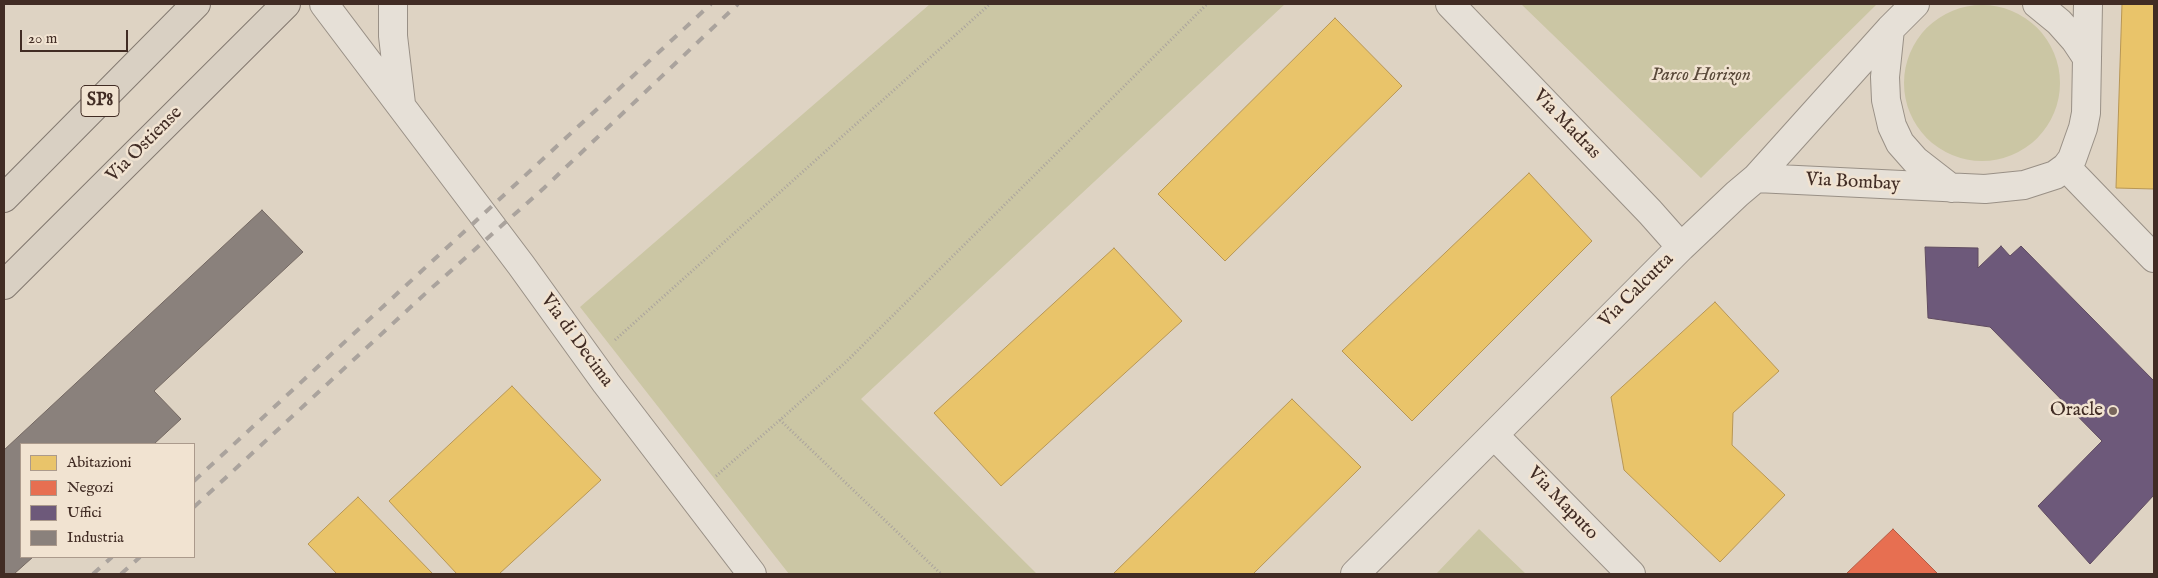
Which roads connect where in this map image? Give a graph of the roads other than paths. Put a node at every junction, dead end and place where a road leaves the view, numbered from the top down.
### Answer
1 (196, 4) edge
2 (286, 4) edge
3 (324, 4) edge
4 (393, 4) edge
5 (1450, 4) edge
6 (1915, 4) edge
7 (2036, 4) edge
8 (2088, 4) edge
9 (1890, 29) junction
10 (2087, 58) junction
11 (402, 108) junction
12 (2066, 168) junction
13 (1756, 178) junction
14 (1951, 188) junction
15 (4, 198) edge
16 (1681, 247) junction
17 (2154, 258) edge
18 (4, 285) edge
19 (1494, 435) junction
20 (752, 574) edge
21 (1355, 574) edge
22 (1631, 574) edge

1 - 15 main road, SP8
2 - 18 main road, Via Ostiense
3 - 11 street, Via di Decima
4 - 11 street, Via di Decima
5 - 16 street, Via Madras
6 - 9 street, Via Calcutta
7 - 10 street
8 - 10 street
9 - 13 street, Via Calcutta
9 - 14 street, Via Bombay
10 - 12 street
11 - 20 street, Via di Decima
12 - 14 street, Via Bombay
12 - 17 street
13 - 14 street, Via Bombay
13 - 16 street, Via Calcutta
16 - 19 street, Via Calcutta
19 - 21 street, Via Calcutta
19 - 22 street, Via Maputo

